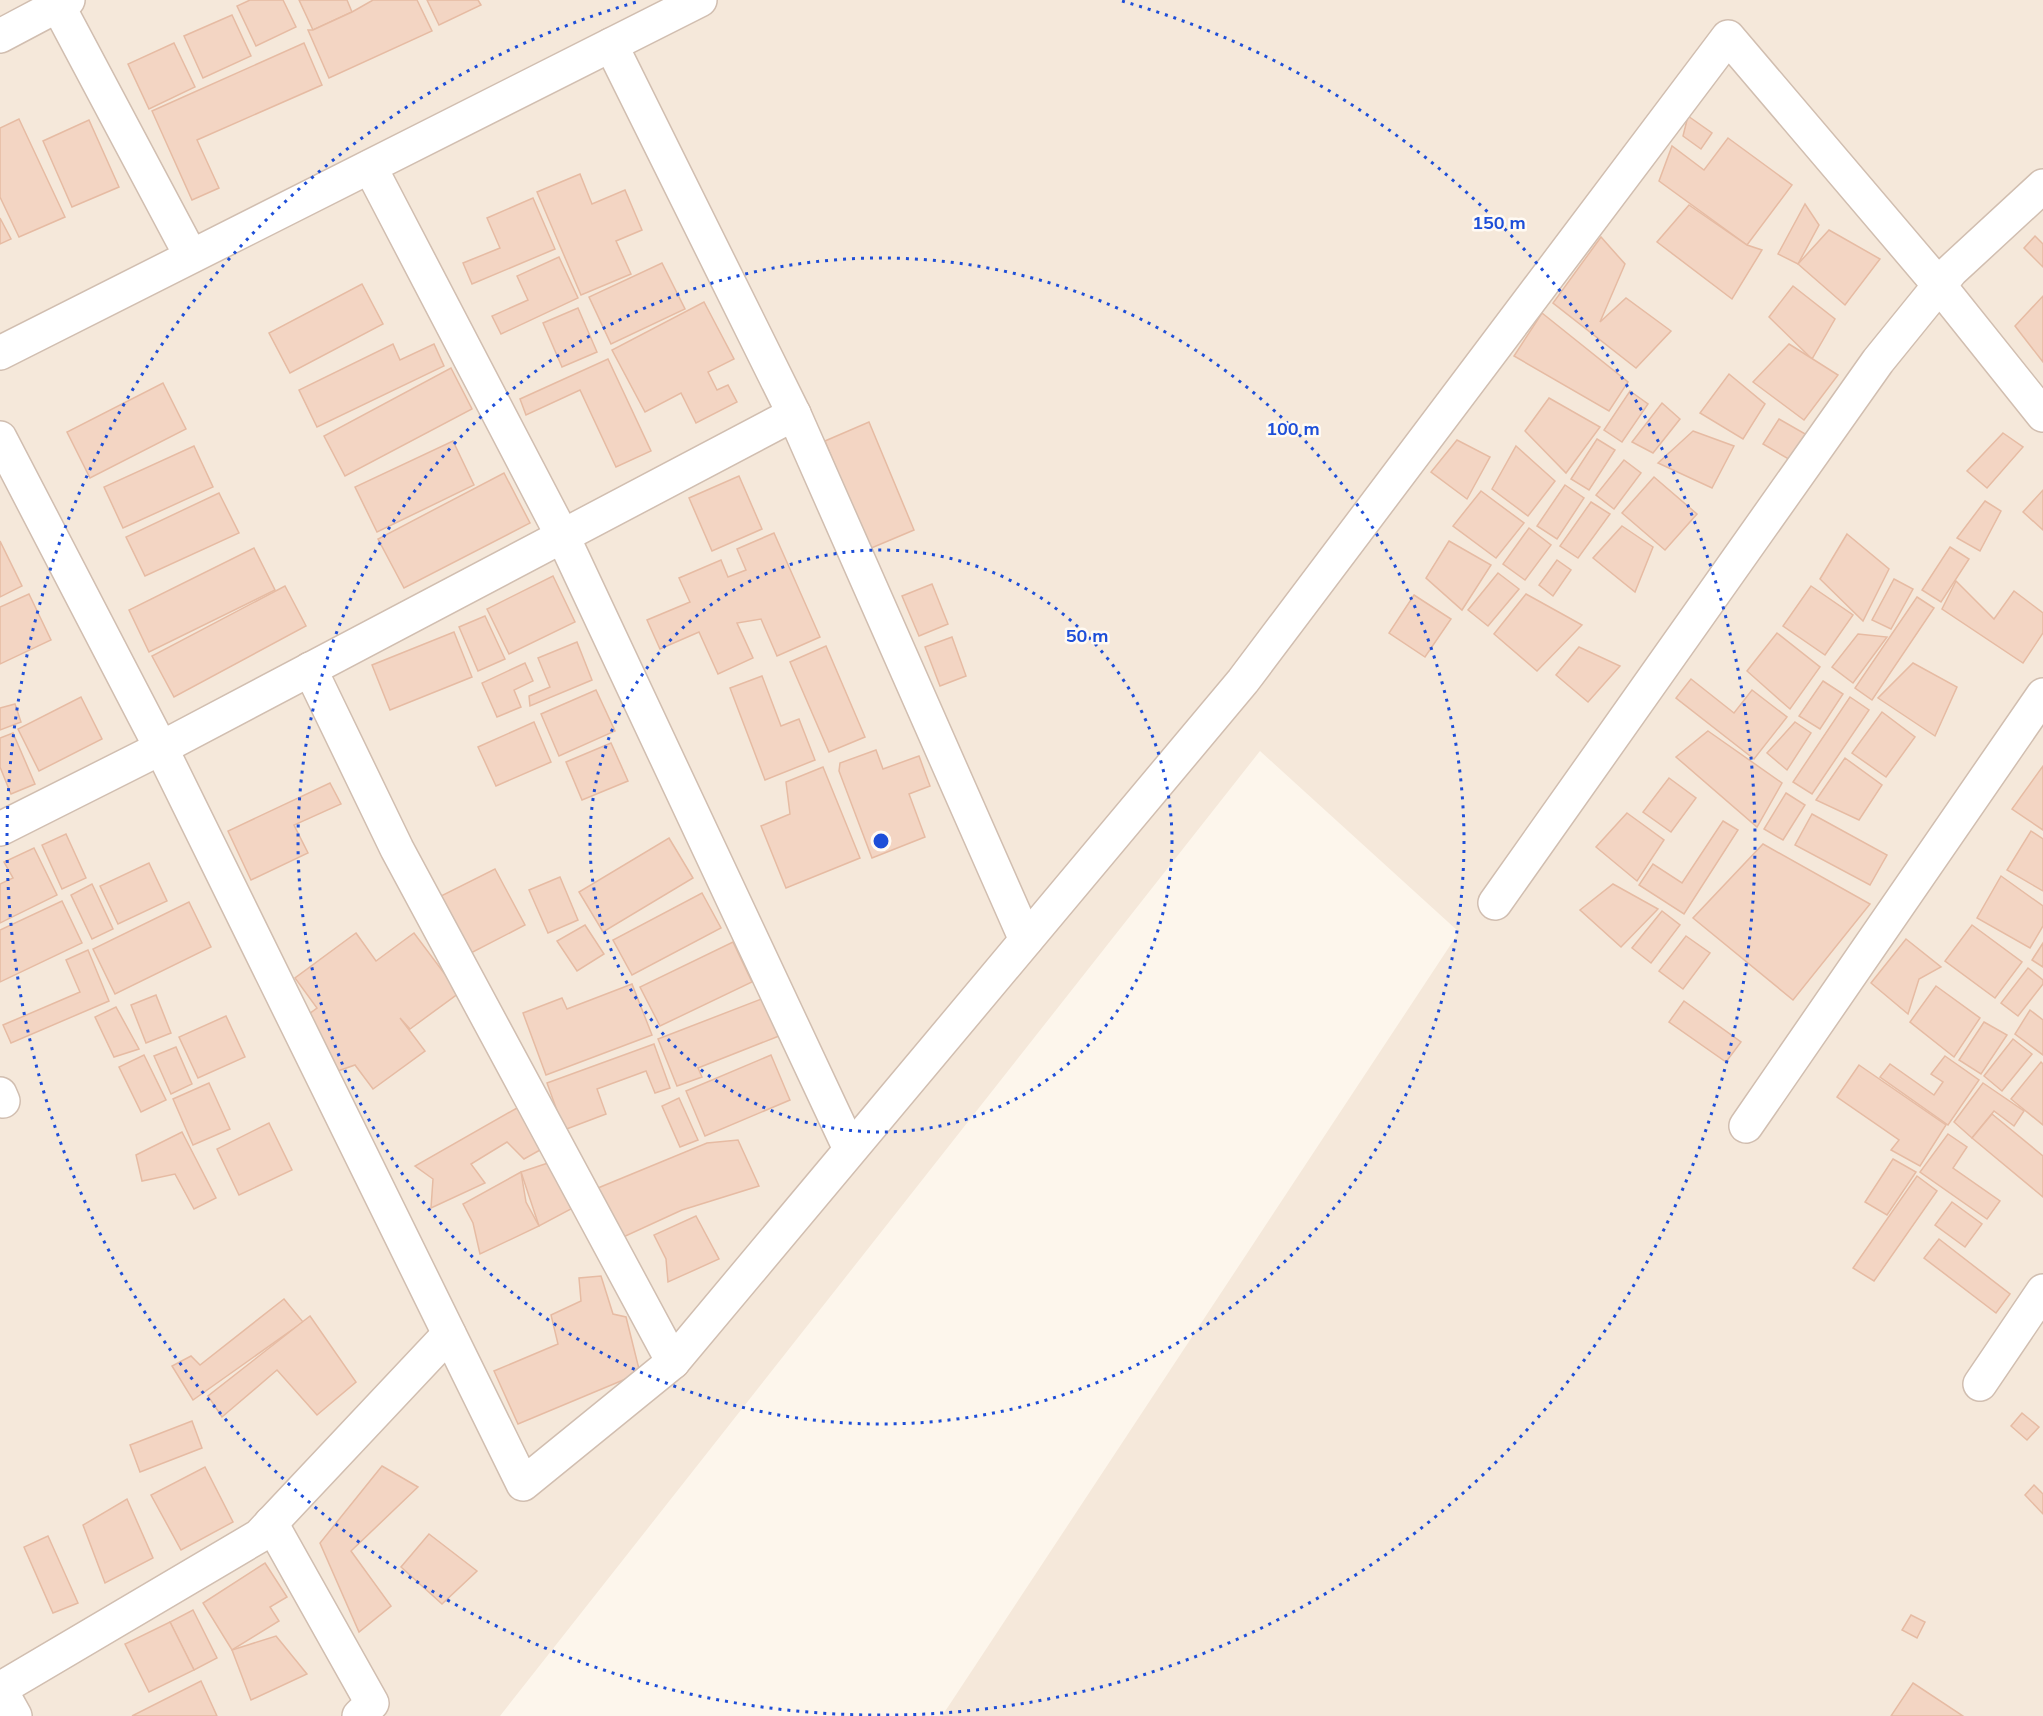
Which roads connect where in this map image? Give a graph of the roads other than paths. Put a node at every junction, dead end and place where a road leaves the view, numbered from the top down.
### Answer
1 (700, 0) edge
2 (60, 2) edge
3 (0, 36) edge
4 (611, 45) junction
5 (370, 166) junction
6 (2043, 186) edge
7 (191, 256) junction
8 (1939, 285) junction
9 (0, 352) edge
10 (795, 414) junction
11 (2043, 415) edge
12 (0, 438) edge
13 (562, 537) junction
14 (310, 669) junction
15 (2043, 694) edge
16 (160, 748) junction
17 (0, 829) edge
18 (1495, 903) dead end
19 (1026, 940) junction
20 (1746, 1126) dead end
21 (850, 1149) junction
22 (2043, 1291) edge
23 (449, 1334) junction
24 (673, 1362) junction
25 (1980, 1384) dead end
26 (271, 1523) junction
27 (0, 1689) edge
28 (15, 1716) edge
29 (359, 1716) edge

1 - 4 street
2 - 3 street
2 - 7 street
4 - 5 street
4 - 10 street
5 - 7 street
5 - 13 street
6 - 8 street
7 - 9 street
8 - 11 street
8 - 18 street
8 - 19 street
10 - 13 street
10 - 19 street
12 - 16 street
13 - 14 street
13 - 21 street
14 - 16 street
14 - 24 street
15 - 20 street
16 - 17 street
16 - 23 street
19 - 21 street
21 - 24 street
22 - 25 street
23 - 24 street
23 - 26 street
26 - 27 street
26 - 29 street
27 - 28 street

